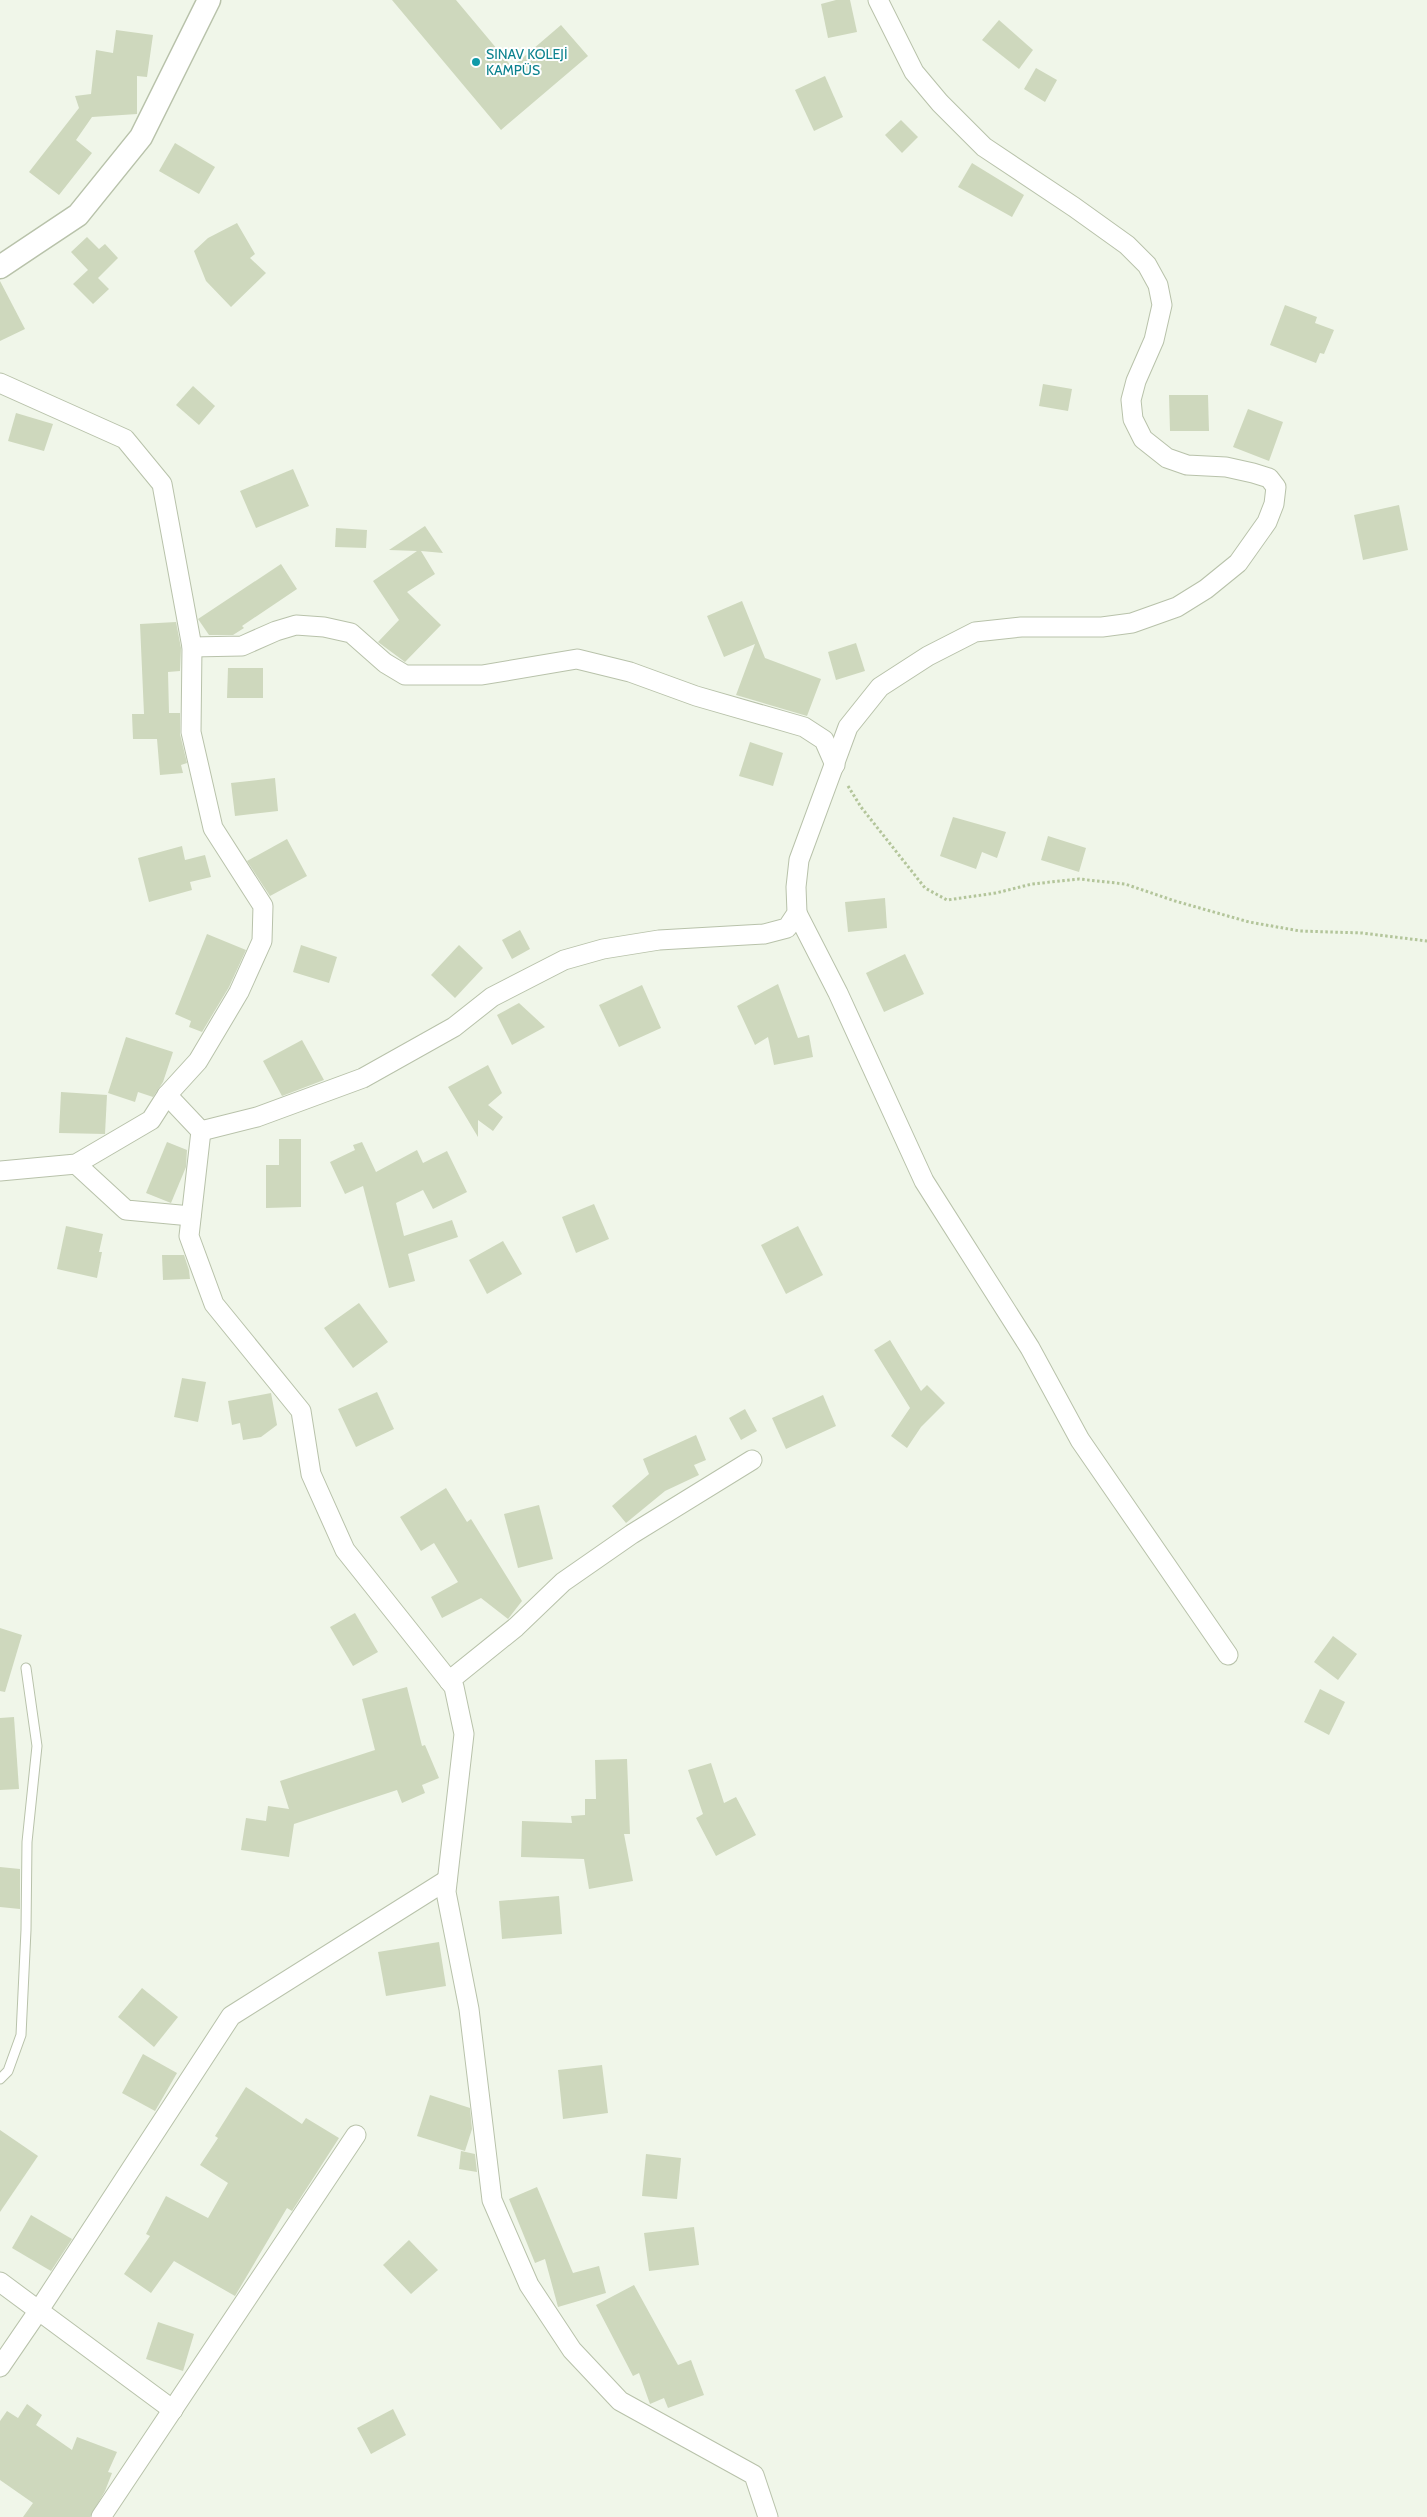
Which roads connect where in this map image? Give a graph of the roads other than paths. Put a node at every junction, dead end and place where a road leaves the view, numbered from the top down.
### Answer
1 (209, 0) edge
2 (878, 0) edge
3 (0, 267) edge
4 (0, 383) edge
5 (192, 647) junction
6 (835, 765) junction
7 (798, 913) junction
8 (167, 1095) junction
9 (201, 1131) junction
10 (76, 1164) junction
11 (0, 1171) edge
12 (191, 1216) junction
13 (752, 1460) dead end
14 (1228, 1655) dead end
15 (26, 1668) dead end
16 (449, 1681) junction
17 (447, 1880) junction
18 (0, 2079) edge
19 (356, 2136) dead end
20 (0, 2282) edge
21 (39, 2310) junction
22 (0, 2367) edge
23 (173, 2410) junction
24 (101, 2517) edge
25 (768, 2517) edge

1 - 3 street
2 - 6 street
4 - 5 street
5 - 6 street
5 - 8 street
6 - 7 street
7 - 9 street
7 - 14 street
8 - 9 street
8 - 10 street
9 - 12 street
10 - 11 street
10 - 12 street
12 - 16 street
13 - 16 street
15 - 18 lane
16 - 17 street
17 - 21 street
17 - 25 street
19 - 23 street
20 - 21 street
21 - 22 street
21 - 23 street
23 - 24 street

